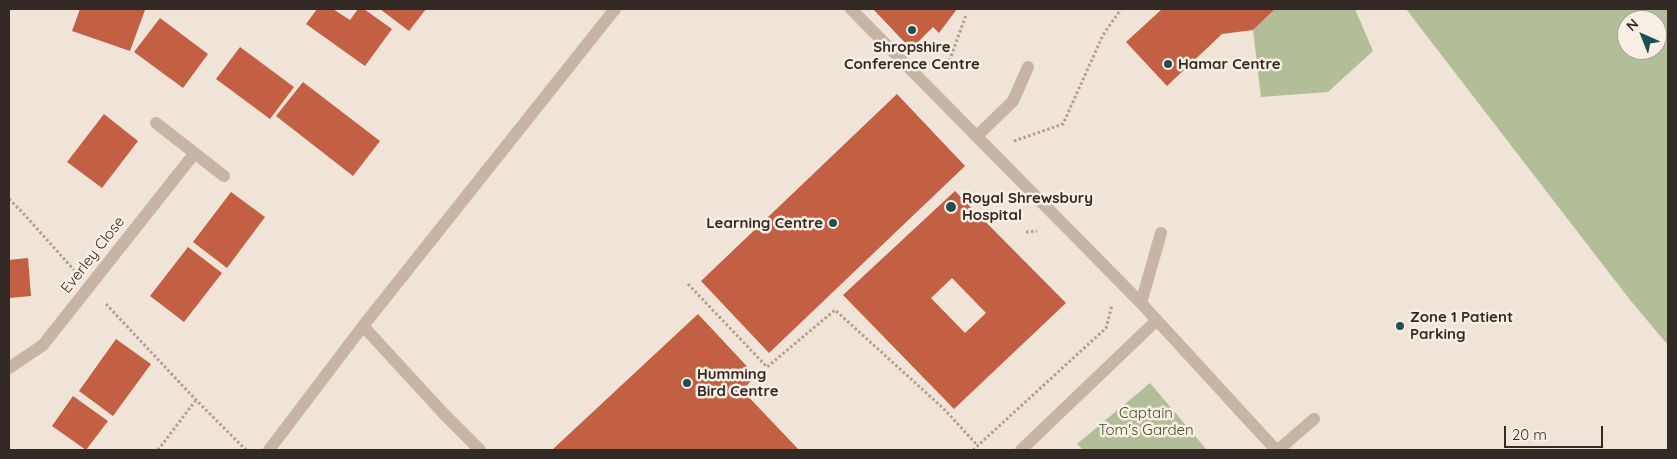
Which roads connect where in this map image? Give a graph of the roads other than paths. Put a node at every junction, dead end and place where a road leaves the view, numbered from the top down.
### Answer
1 (615, 9) edge
2 (851, 9) edge
3 (1028, 67) dead end
4 (156, 123) dead end
5 (977, 136) junction
6 (194, 154) junction
7 (224, 176) dead end
8 (1161, 233) dead end
9 (1141, 303) junction
10 (1157, 320) junction
11 (363, 326) junction
12 (9, 368) edge
13 (1314, 419) dead end
14 (268, 450) edge
15 (480, 450) edge
16 (1022, 450) edge
17 (1277, 450) edge

1 - 11 street
2 - 5 street
3 - 5 street
4 - 6 street
5 - 9 street
6 - 7 street
6 - 12 street, Everley Close
8 - 9 street
9 - 10 street
10 - 16 street
10 - 17 street
11 - 14 street
11 - 15 street
13 - 17 street

